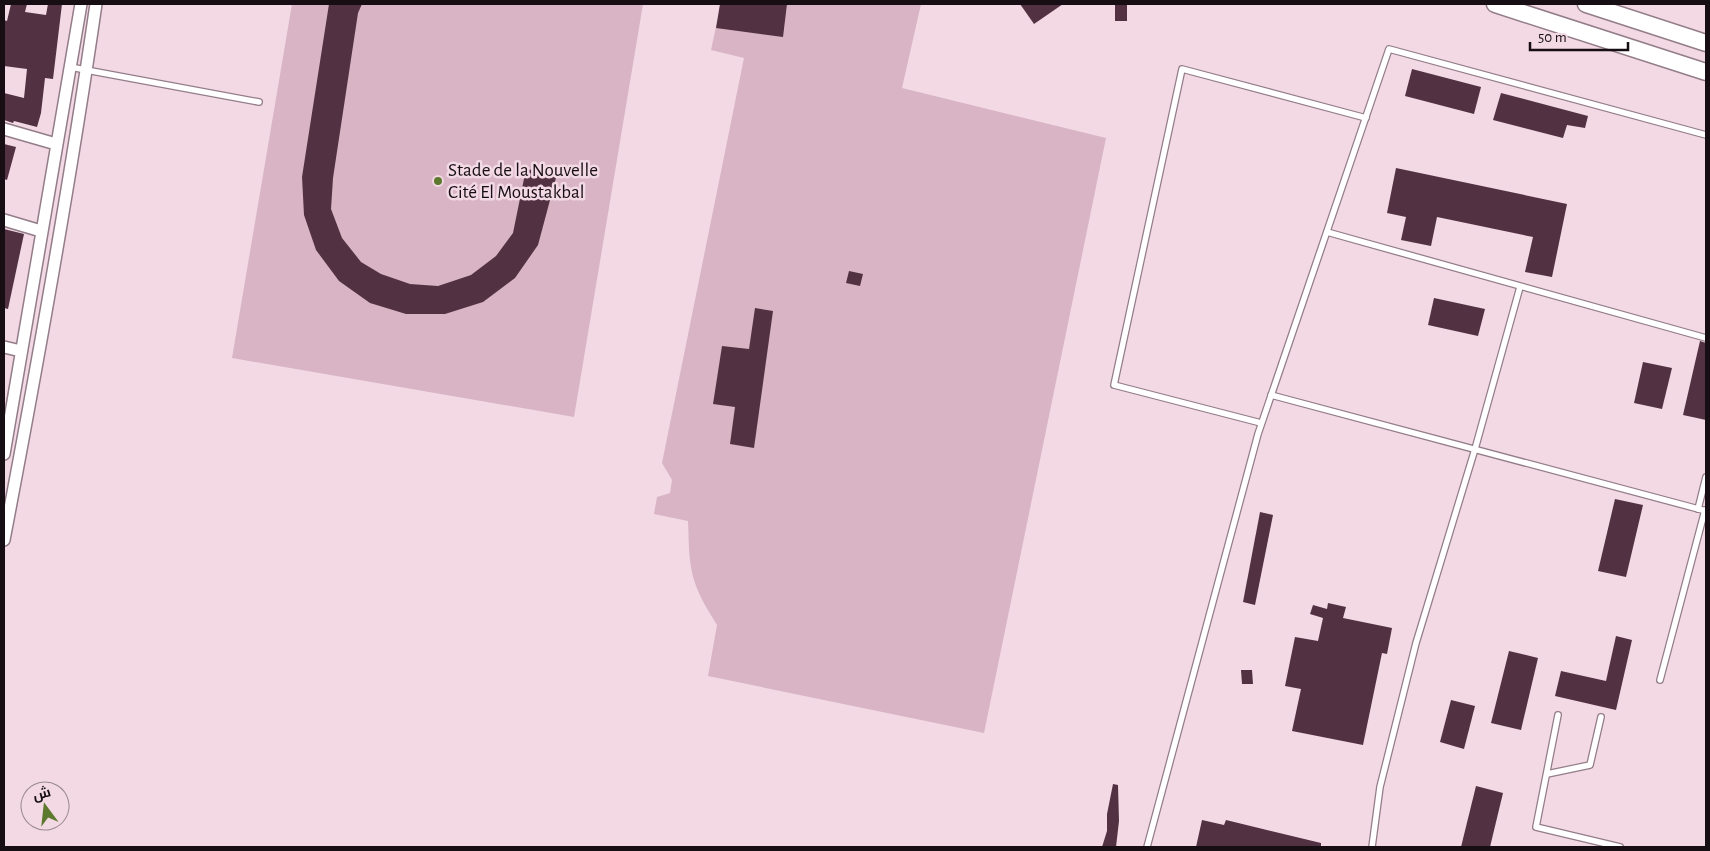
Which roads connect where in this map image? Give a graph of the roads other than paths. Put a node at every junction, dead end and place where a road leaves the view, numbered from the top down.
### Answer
1 (81, 4) edge
2 (96, 4) edge
3 (1495, 4) edge
4 (1586, 4) edge
5 (1706, 43) edge
6 (70, 67) junction
7 (86, 70) junction
8 (1706, 72) edge
9 (259, 102) dead end
10 (1366, 118) junction
11 (4, 129) edge
12 (1706, 134) edge
13 (56, 144) junction
14 (4, 220) edge
15 (41, 231) junction
16 (1327, 232) junction
17 (1520, 287) junction
18 (1706, 338) edge
19 (4, 347) edge
20 (21, 351) junction
21 (1271, 395) junction
22 (1262, 423) junction
23 (1475, 449) junction
24 (4, 454) edge
25 (1706, 477) edge
26 (1703, 510) edge
27 (4, 540) edge
28 (1660, 680) dead end
29 (1558, 715) dead end
30 (1601, 717) dead end
31 (1547, 774) junction
32 (1147, 847) edge
33 (1372, 847) edge
34 (1620, 847) edge

1 - 6 street
2 - 7 street
3 - 8 main road
4 - 5 main road
6 - 7 lane
6 - 13 street
7 - 9 lane
7 - 27 street
10 - 12 lane
10 - 16 lane
10 - 22 lane
11 - 13 street
13 - 15 street
14 - 15 street
15 - 20 street
16 - 17 lane
16 - 21 lane
17 - 18 lane
17 - 23 lane
19 - 20 street
20 - 24 street
21 - 22 lane
21 - 23 lane
22 - 32 lane
23 - 26 lane
23 - 33 lane
25 - 26 lane
26 - 28 lane
29 - 31 lane
30 - 31 lane
31 - 34 lane

